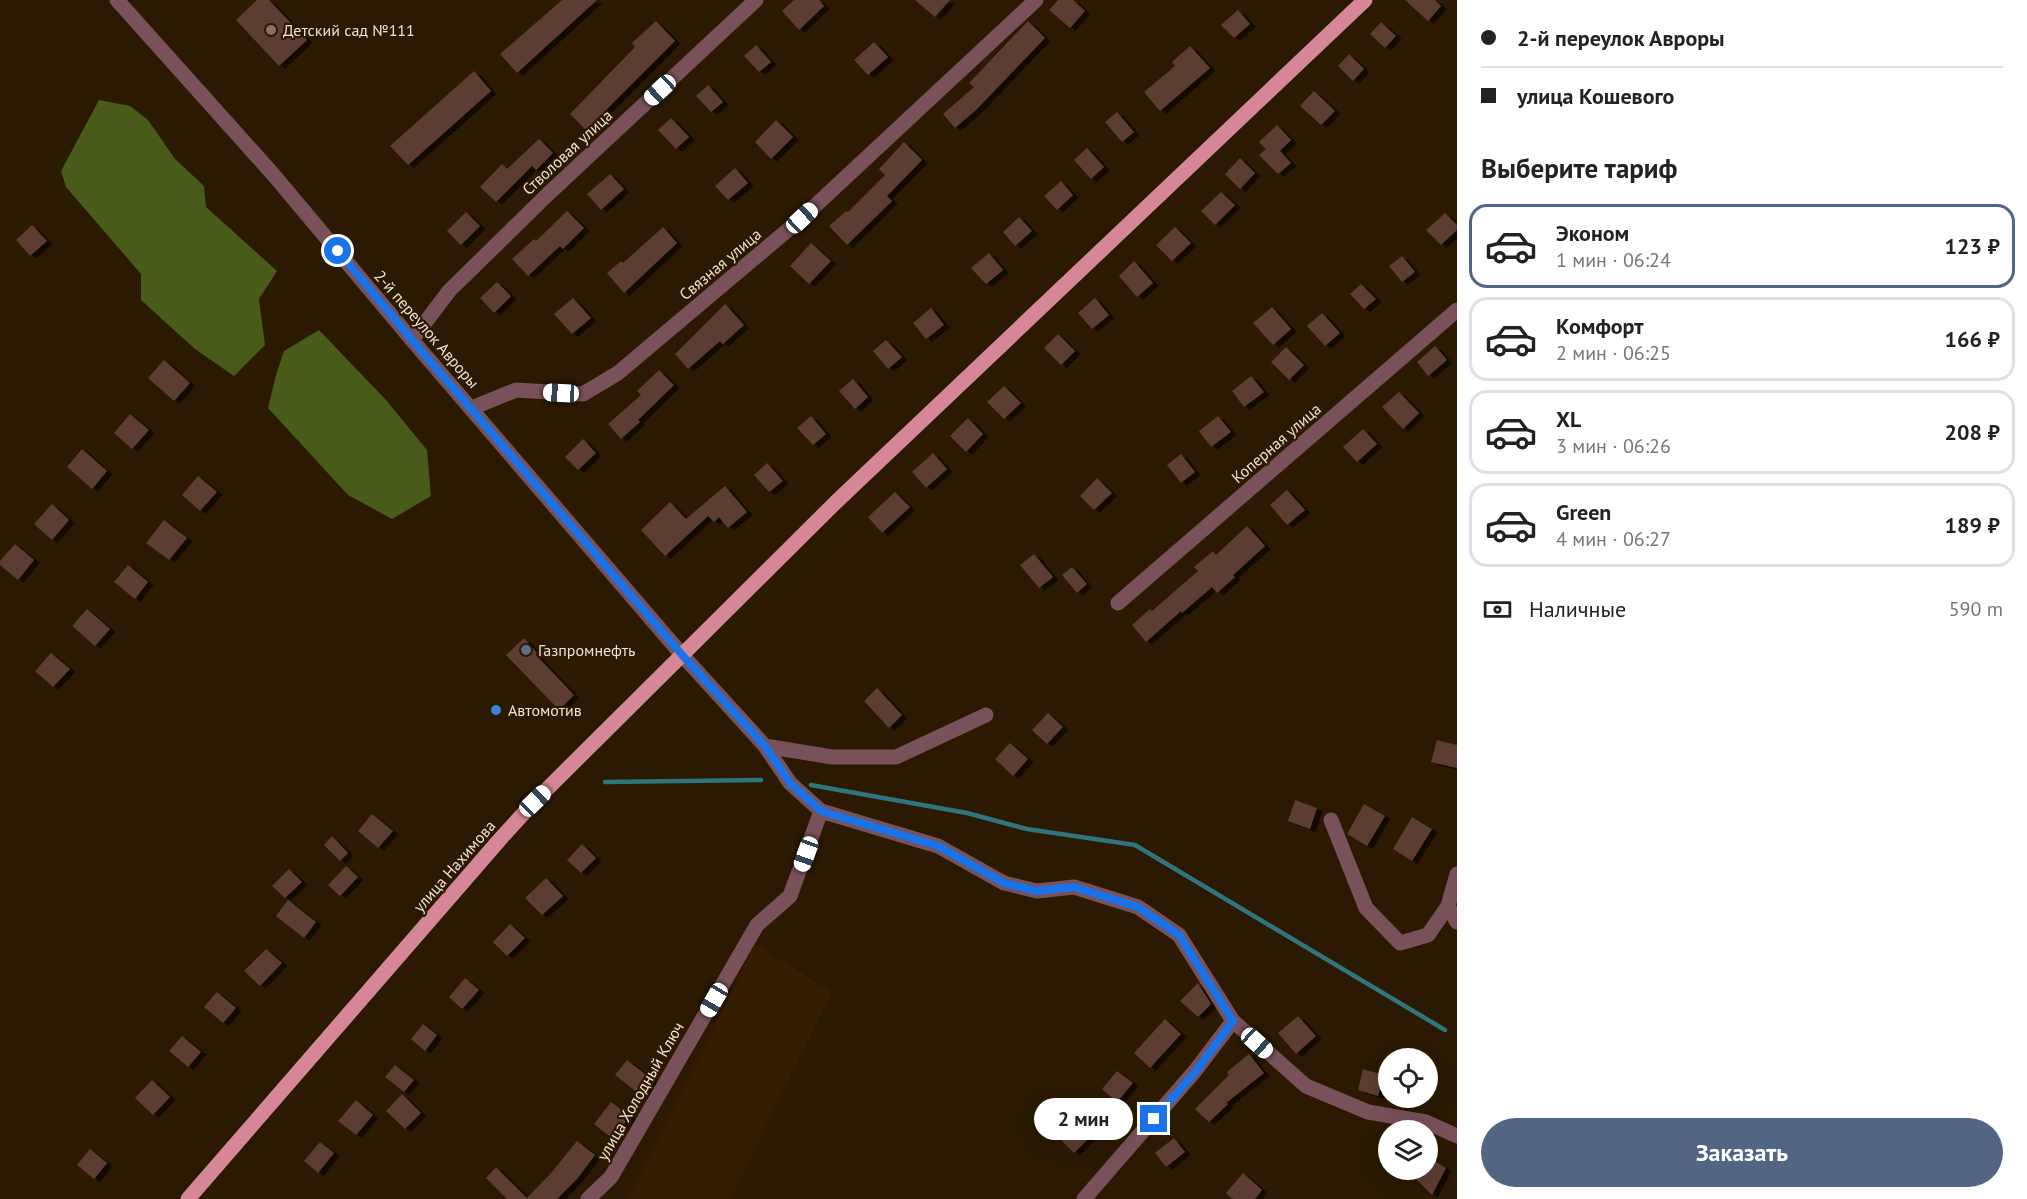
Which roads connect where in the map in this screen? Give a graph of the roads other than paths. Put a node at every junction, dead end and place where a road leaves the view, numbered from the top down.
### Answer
1 (117, 0) edge
2 (756, 0) edge
3 (1036, 0) edge
4 (1365, 0) edge
5 (1457, 310) edge
6 (412, 340) junction
7 (472, 408) junction
8 (1118, 603) dead end
9 (683, 656) junction
10 (986, 715) dead end
11 (765, 746) junction
12 (821, 811) junction
13 (1331, 820) dead end
14 (1457, 874) edge
15 (1449, 906) junction
16 (1457, 922) edge
17 (1233, 1021) junction
18 (1457, 1136) edge
19 (190, 1198) edge
20 (588, 1199) edge
21 (1084, 1199) edge

1 - 6 street, 2-й переулок Авроры
2 - 6 street, Стволовая улица
3 - 7 street, Связная улица
4 - 9 main road, улица Нахимова
5 - 8 street, Коперная улица
6 - 7 street, 2-й переулок Авроры
7 - 9 street, 2-й переулок Авроры
9 - 11 street, 2-й переулок Авроры
9 - 19 main road, улица Нахимова
10 - 11 street
11 - 12 street, 2-й переулок Авроры
12 - 17 street
12 - 20 street, улица Холодный Ключ
13 - 15 street
14 - 15 street
15 - 16 street
17 - 18 street
17 - 21 street

